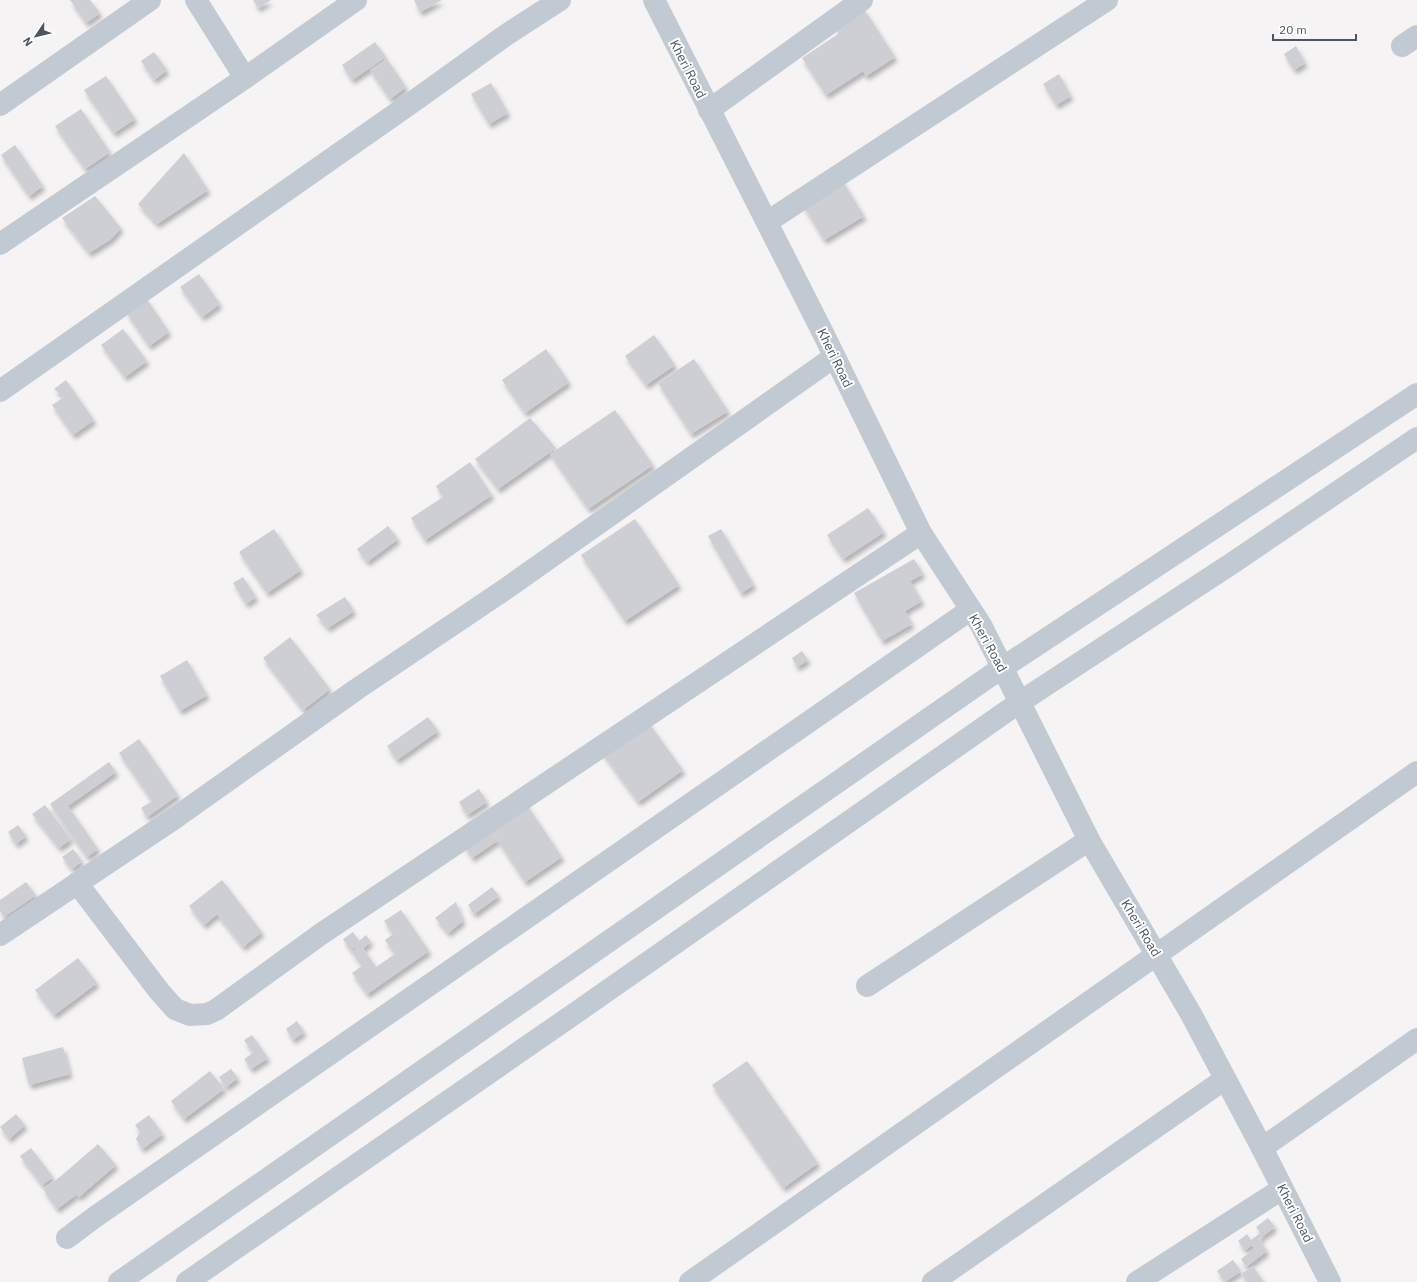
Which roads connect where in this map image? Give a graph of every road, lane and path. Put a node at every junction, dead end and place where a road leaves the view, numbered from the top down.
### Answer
1 (150, 0) edge
2 (196, 0) edge
3 (356, 0) edge
4 (560, 0) edge
5 (654, 0) edge
6 (862, 0) edge
7 (1107, 0) edge
8 (245, 78) junction
9 (0, 105) edge
10 (709, 110) junction
11 (767, 222) junction
12 (0, 244) edge
13 (834, 357) junction
14 (0, 391) edge
15 (1417, 394) edge
16 (1417, 438) edge
17 (921, 533) junction
18 (970, 610) junction
19 (1002, 668) junction
20 (1020, 702) junction
21 (1417, 772) edge
22 (1089, 840) junction
23 (77, 883) junction
24 (0, 935) edge
25 (1157, 955) junction
26 (868, 986) dead end
27 (1417, 1039) edge
28 (1225, 1079) junction
29 (1262, 1148) junction
30 (1282, 1189) junction
31 (67, 1238) dead end
32 (119, 1282) edge
33 (187, 1282) edge
34 (690, 1282) edge
35 (933, 1282) edge
36 (1137, 1282) edge
37 (1330, 1282) edge

1 - 9 street
2 - 8 street
3 - 8 street
4 - 14 street
5 - 10 street, Kheri Road
6 - 10 street
7 - 11 street
8 - 12 street
10 - 11 street, Kheri Road
11 - 13 street, Kheri Road
13 - 17 street, Kheri Road
13 - 23 street
15 - 19 street
16 - 20 street
17 - 18 street, Kheri Road
17 - 23 street
18 - 19 street, Kheri Road
18 - 31 street
19 - 20 street, Kheri Road
19 - 32 street
20 - 22 street, Kheri Road
20 - 33 street
21 - 25 street
22 - 25 street, Kheri Road
22 - 26 street
23 - 24 street
25 - 28 street, Kheri Road
25 - 34 street
27 - 29 street
28 - 29 street, Kheri Road
28 - 35 street
29 - 30 street, Kheri Road
30 - 36 street
30 - 37 street, Kheri Road

